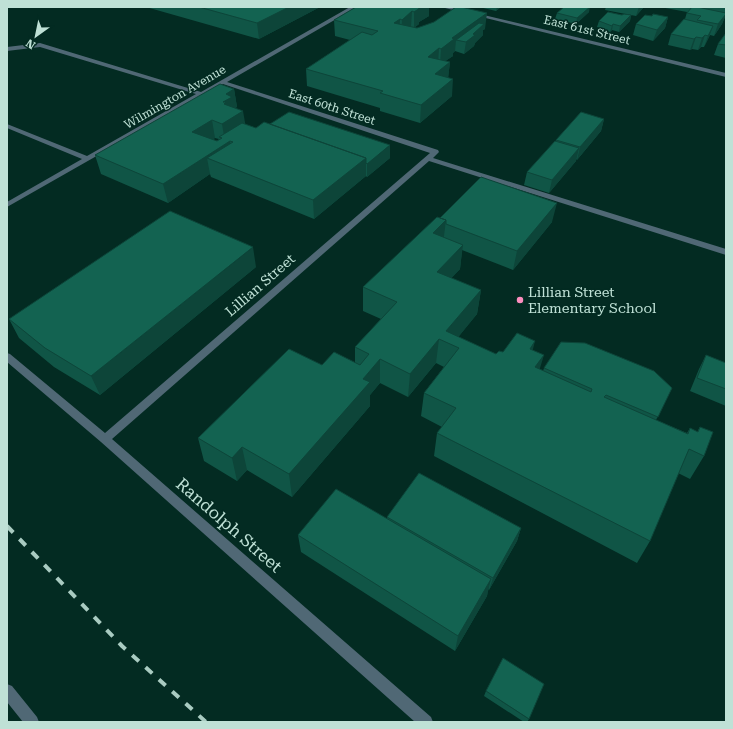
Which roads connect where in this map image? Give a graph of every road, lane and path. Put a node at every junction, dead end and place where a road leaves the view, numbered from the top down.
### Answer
1 (354, 7) edge
2 (444, 7) edge
3 (7, 50) edge
4 (726, 75) edge
5 (222, 82) junction
6 (202, 94) junction
7 (7, 126) edge
8 (431, 155) junction
9 (88, 159) junction
10 (7, 205) edge
11 (726, 252) edge
12 (7, 357) edge
13 (105, 439) junction
14 (7, 691) edge
15 (32, 722) edge
16 (426, 722) edge

1 - 5 street, Wilmington Avenue
2 - 4 street, East 61st Street
3 - 6 street
5 - 6 street, Wilmington Avenue
5 - 8 street, East 60th Street
6 - 9 street, Wilmington Avenue
7 - 9 street
8 - 11 street, East 60th Street
8 - 13 street, Lillian Street
9 - 10 street, Wilmington Avenue
12 - 13 street, Randolph Street
13 - 16 street, Randolph Street
14 - 15 street

